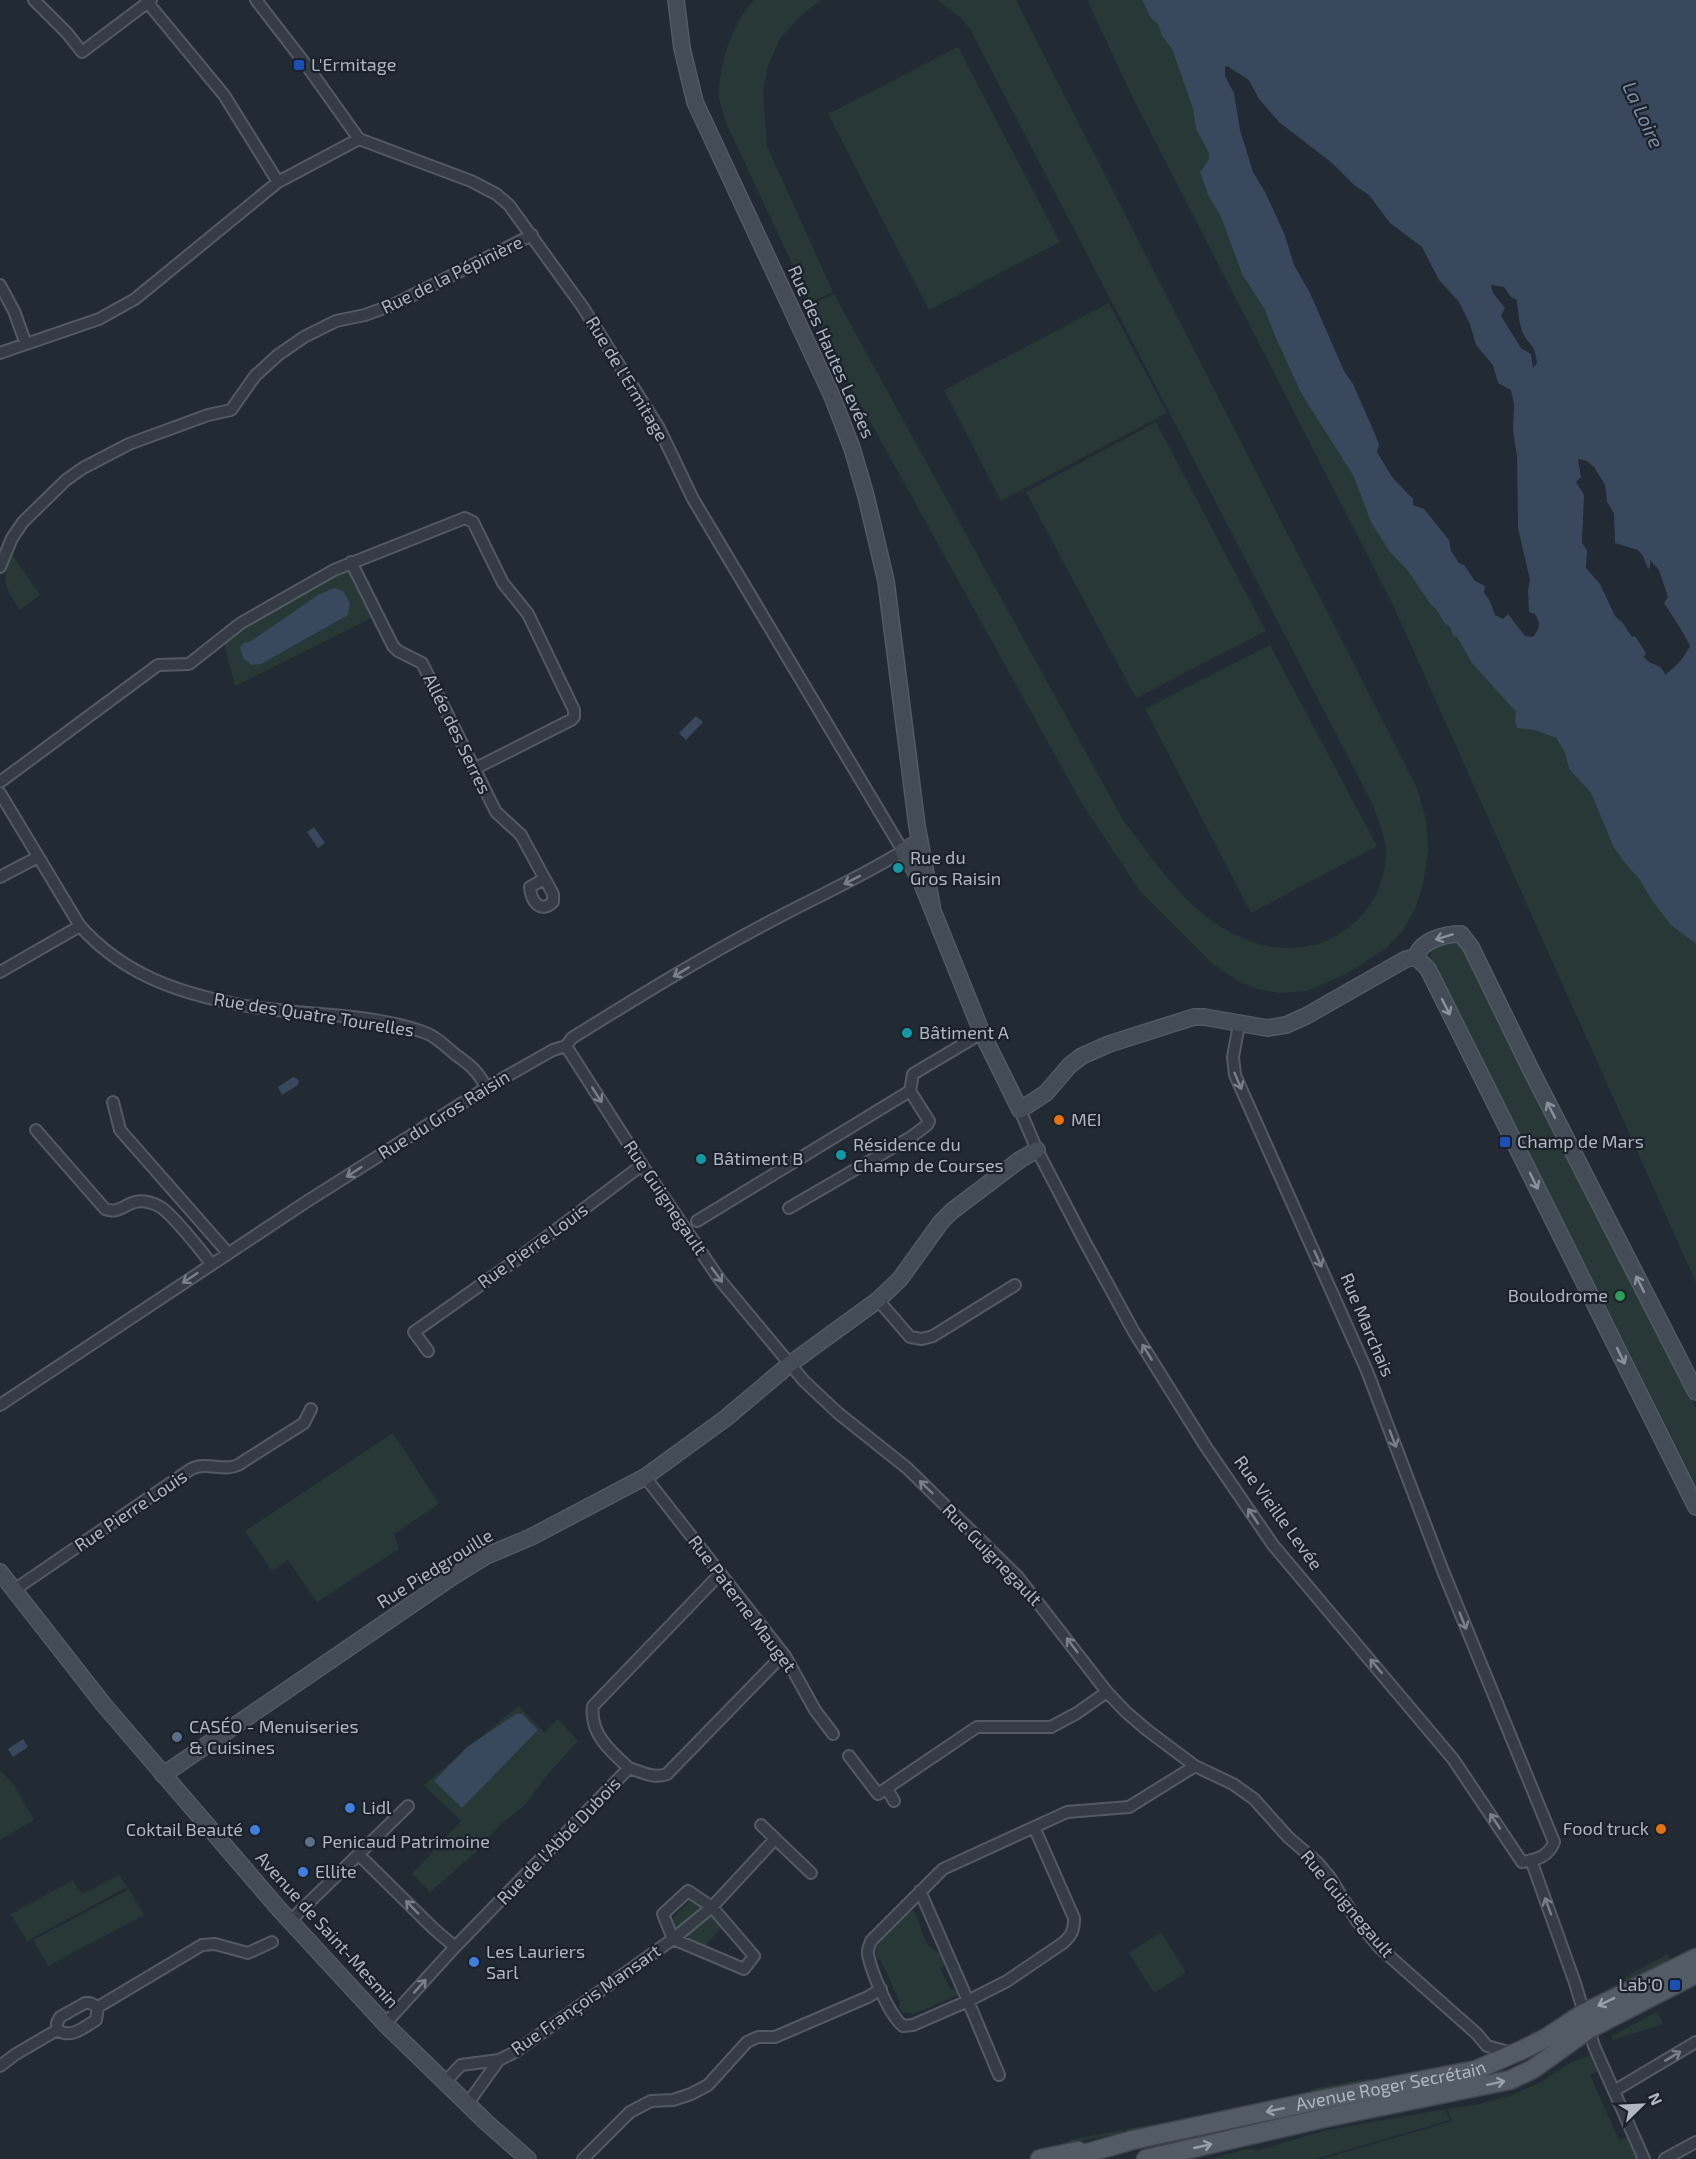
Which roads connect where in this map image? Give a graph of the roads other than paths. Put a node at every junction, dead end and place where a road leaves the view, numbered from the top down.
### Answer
1 (34, 0) edge
2 (256, 0) edge
3 (676, 0) edge
4 (149, 1) edge
5 (359, 139) junction
6 (278, 182) junction
7 (532, 236) junction
8 (0, 285) edge
9 (26, 344) junction
10 (0, 353) edge
11 (351, 562) junction
12 (0, 567) edge
13 (474, 769) junction
14 (0, 782) edge
15 (0, 793) edge
16 (920, 841) junction
17 (903, 851) junction
18 (38, 857) junction
19 (0, 877) edge
20 (544, 879) dead end
21 (932, 906) junction
22 (80, 926) junction
23 (1416, 957) junction
24 (0, 972) edge
25 (1239, 1024) junction
26 (982, 1033) junction
27 (566, 1046) junction
28 (486, 1088) junction
29 (910, 1090) junction
30 (112, 1101) dead end
31 (1020, 1110) junction
32 (36, 1130) dead end
33 (1037, 1150) junction
34 (642, 1166) junction
35 (789, 1208) dead end
36 (697, 1221) dead end
37 (228, 1253) junction
38 (211, 1264) junction
39 (1015, 1286) dead end
40 (878, 1300) junction
41 (428, 1351) dead end
42 (790, 1364) junction
43 (1696, 1392) edge
44 (0, 1405) edge
45 (311, 1410) dead end
46 (645, 1477) junction
47 (1696, 1507) edge
48 (0, 1572) edge
49 (720, 1574) junction
50 (14, 1590) junction
51 (785, 1656) junction
52 (1107, 1692) junction
53 (833, 1734) dead end
54 (849, 1756) dead end
55 (1195, 1766) junction
56 (629, 1768) junction
57 (163, 1775) junction
58 (887, 1788) junction
59 (894, 1802) dead end
60 (408, 1806) dead end
61 (761, 1825) dead end
62 (1034, 1827) junction
63 (776, 1839) junction
64 (359, 1855) junction
65 (1531, 1860) junction
66 (811, 1873) dead end
67 (920, 1891) junction
68 (712, 1907) junction
69 (290, 1921) junction
70 (672, 1939) junction
71 (272, 1942) dead end
72 (455, 1947) junction
73 (1696, 1958) edge
74 (1696, 1974) edge
75 (881, 1989) junction
76 (968, 2001) junction
77 (98, 2007) junction
78 (1586, 2021) junction
79 (385, 2024) junction
80 (57, 2031) junction
81 (1696, 2042) edge
82 (1487, 2046) junction
83 (1515, 2054) junction
84 (499, 2060) junction
85 (0, 2066) edge
86 (1476, 2070) junction
87 (999, 2075) dead end
88 (446, 2081) junction
89 (1614, 2091) junction
90 (468, 2103) junction
91 (1132, 2140) junction
92 (1696, 2142) edge
93 (528, 2159) edge
94 (584, 2159) edge
95 (1040, 2159) edge
96 (1066, 2159) edge
97 (1146, 2159) edge
98 (1644, 2159) edge
99 (1665, 2159) edge

1 - 4 street
2 - 5 street
3 - 16 street, Rue des Hautes Levées
4 - 6 street
5 - 6 street
5 - 7 street, Rue de l'Ermitage
6 - 9 street
7 - 12 street, Rue de la Pépinière
7 - 17 street, Rue de l'Ermitage
8 - 9 street
9 - 10 street
11 - 13 street, Allée des Serres
11 - 13 street
11 - 14 street
13 - 20 street, Allée des Serres
15 - 18 street, Rue des Quatre Tourelles
16 - 17 street
16 - 21 street, Rue des Hautes Levées
17 - 21 street, Rue Vieille Levée
17 -> 27 street, Rue du Gros Raisin
18 - 19 street
18 - 22 street, Rue des Quatre Tourelles
21 - 26 street, Rue Vieille Levée
22 - 24 street
22 - 28 street, Rue des Quatre Tourelles
23 - 25 street
43 -> 23 street
23 -> 47 street
25 - 31 street
25 -> 65 street, Rue Marchais
26 - 29 street
26 - 31 street, Rue Vieille Levée
27 - 28 street, Rue du Gros Raisin
27 -> 34 street, Rue Guignegault
28 -> 37 street, Rue du Gros Raisin
29 - 35 street
29 - 36 street
30 - 37 street
31 - 33 street, Rue Vieille Levée
32 - 38 street
33 - 40 street, Rue Piedgrouille
65 -> 33 street, Rue Vieille Levée
34 - 41 street, Rue Pierre Louis
34 -> 42 street, Rue Guignegault
37 - 38 street, Rue du Gros Raisin
38 -> 44 street, Rue du Gros Raisin
39 - 40 street
40 - 42 street, Rue Piedgrouille
42 - 46 street, Rue Piedgrouille
52 -> 42 street, Rue Guignegault
45 - 50 street, Rue Pierre Louis
46 - 49 street, Rue Paterne Mauget
46 - 57 street, Rue Piedgrouille
48 - 50 street, Avenue de Saint-Mesmin
49 - 51 street, Rue Paterne Mauget
49 - 56 street, Rue de l'Abbé Dubois
50 - 57 street, Avenue de Saint-Mesmin
51 - 53 street, Rue Paterne Mauget
51 - 56 street
52 - 55 street, Rue Guignegault
52 - 58 street
54 - 58 street
55 - 62 street
55 - 82 street, Rue Guignegault
56 - 72 street, Rue de l'Abbé Dubois
57 - 69 street, Avenue de Saint-Mesmin
58 - 59 street
60 - 64 street
61 - 63 street
62 - 67 street
62 - 76 street
63 - 66 street
63 - 68 street, Rue François Mansart
64 - 69 street
72 -> 64 street
78 -> 65 street
67 - 75 street
67 - 76 street
68 - 70 street, Rue François Mansart
68 - 70 street, Rue François Mansart
68 - 70 street, Rue François Mansart
69 - 79 street, Avenue de Saint-Mesmin
70 - 84 street, Rue François Mansart
71 - 77 street
79 -> 72 street, Rue de l'Abbé Dubois
73 -> 78 main road, Avenue Roger Secrétain
74 - 78 main road, Avenue Roger Secrétain
75 - 76 street
75 - 94 street
76 - 87 street
77 - 80 street
77 - 80 street
78 - 83 main road, Avenue Roger Secrétain
78 - 89 street
97 -> 78 main road, Avenue Roger Secrétain
79 - 88 street, Avenue de Saint-Mesmin
80 - 85 street
89 -> 81 street
82 - 83 street
82 - 86 street
83 - 86 main road, Avenue Roger Secrétain
84 - 88 street, Rue François Mansart
84 - 90 street, Rue François Mansart
86 -> 91 main road, Avenue Roger Secrétain
88 - 90 street, Avenue de Saint-Mesmin
89 - 98 street
90 - 93 street, Avenue de Saint-Mesmin
91 - 95 main road
91 - 96 main road, Avenue Roger Secrétain
92 - 99 street

